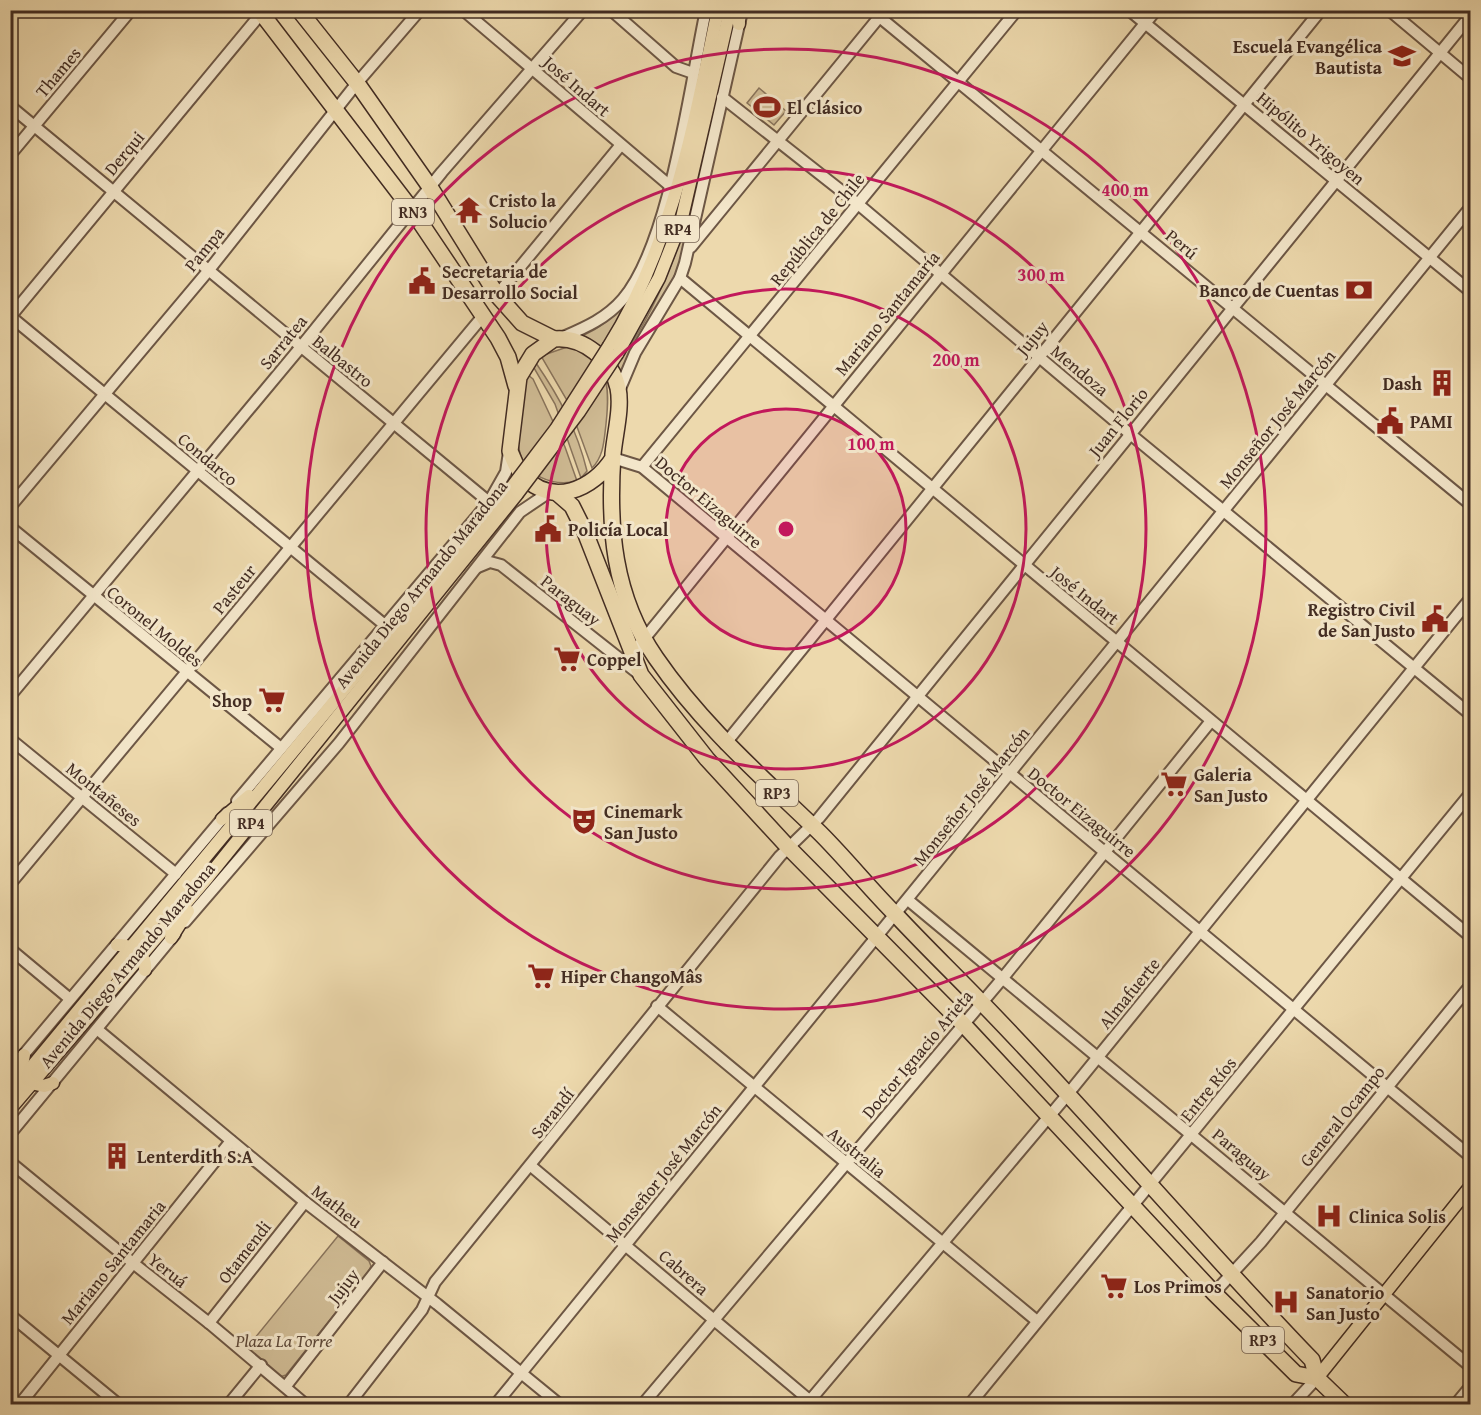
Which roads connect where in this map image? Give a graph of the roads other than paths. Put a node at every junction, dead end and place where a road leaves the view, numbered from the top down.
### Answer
1 (131, 10) edge
2 (299, 10) edge
3 (420, 10) edge
4 (463, 10) edge
5 (583, 10) edge
6 (611, 10) edge
7 (705, 10) edge
8 (718, 10) edge
9 (730, 10) edge
10 (740, 10) edge
11 (1017, 10) edge
12 (1129, 10) edge
13 (1156, 10) edge
14 (1321, 10) edge
15 (1389, 10) edge
16 (262, 12) edge
17 (879, 13) edge
18 (1470, 16) edge
19 (739, 24) joint
20 (1146, 24) junction
21 (1441, 53) junction
22 (532, 69) junction
23 (693, 73) junction
24 (1470, 78) edge
25 (959, 82) junction
26 (357, 83) junction
27 (722, 98) junction
28 (1244, 104) junction
29 (10, 106) edge
30 (337, 110) junction
31 (34, 126) junction
32 (776, 140) junction
33 (621, 146) junction
34 (1042, 150) junction
35 (10, 155) edge
36 (1337, 182) junction
37 (669, 185) junction
38 (430, 186) junction
39 (113, 192) junction
40 (858, 204) junction
41 (1470, 208) edge
42 (412, 210) junction
43 (1141, 231) junction
44 (688, 249) junction
45 (1430, 258) junction
46 (209, 270) junction
47 (940, 274) junction
48 (680, 278) junction
49 (1470, 291) edge
50 (498, 295) junction
51 (1233, 309) junction
52 (483, 316) junction
53 (11, 317) edge
54 (750, 336) junction
55 (558, 338) junction
56 (300, 348) junction
57 (613, 350) junction
58 (1039, 357) junction
59 (1326, 386) junction
60 (516, 389) junction
61 (619, 392) junction
62 (104, 394) junction
63 (834, 404) junction
64 (393, 424) junction
65 (1129, 433) junction
66 (510, 452) junction
67 (613, 458) junction
68 (642, 467) junction
69 (197, 471) junction
70 (930, 489) junction
71 (514, 490) junction
72 (554, 492) junction
73 (489, 502) junction
74 (1470, 504) edge
75 (10, 507) edge
76 (1223, 511) junction
77 (10, 527) edge
78 (726, 537) junction
79 (289, 548) junction
80 (478, 567) junction
81 (1024, 567) junction
82 (94, 597) junction
83 (1470, 599) edge
84 (825, 619) junction
85 (386, 626) junction
86 (644, 637) junction
87 (1118, 642) junction
88 (632, 655) junction
89 (1415, 669) junction
90 (186, 673) junction
91 (641, 675) junction
92 (10, 696) edge
93 (916, 696) junction
94 (1470, 714) edge
95 (1211, 721) junction
96 (10, 739) edge
97 (725, 744) junction
98 (281, 748) junction
99 (275, 774) junction
100 (1009, 774) junction
101 (1470, 794) edge
102 (82, 797) junction
103 (1307, 800) junction
104 (222, 819) junction
105 (812, 825) junction
106 (788, 847) junction
107 (1106, 852) junction
108 (176, 874) junction
109 (208, 877) junction
110 (1402, 879) junction
111 (10, 884) edge
112 (908, 900) junction
113 (895, 915) junction
114 (1201, 931) junction
115 (1470, 936) edge
116 (876, 937) junction
117 (171, 938) junction
118 (117, 945) junction
119 (131, 947) junction
120 (10, 949) edge
121 (142, 957) junction
122 (145, 970) junction
123 (1002, 979) junction
124 (1470, 986) edge
125 (70, 999) junction
126 (982, 1003) junction
127 (657, 1006) junction
128 (1295, 1009) junction
129 (964, 1025) junction
130 (98, 1030) junction
131 (24, 1055) junction
132 (1097, 1058) junction
133 (10, 1071) edge
134 (28, 1080) junction
135 (53, 1083) junction
136 (1388, 1086) junction
137 (753, 1088) junction
138 (10, 1093) edge
139 (1068, 1094) junction
140 (10, 1108) edge
141 (1049, 1116) junction
142 (10, 1134) edge
143 (1193, 1134) junction
144 (231, 1141) junction
145 (1470, 1156) edge
146 (10, 1162) edge
147 (845, 1164) junction
148 (531, 1166) junction
149 (1152, 1186) junction
150 (1470, 1186) edge
151 (305, 1202) junction
152 (1134, 1208) junction
153 (1286, 1212) junction
154 (941, 1242) junction
155 (626, 1245) junction
156 (383, 1262) junction
157 (133, 1263) junction
158 (1231, 1276) junction
159 (1214, 1293) junction
160 (1385, 1293) junction
161 (428, 1298) junction
162 (10, 1315) edge
163 (715, 1321) junction
164 (1037, 1321) junction
165 (209, 1323) junction
166 (59, 1355) junction
167 (261, 1365) junction
168 (1470, 1366) edge
169 (522, 1373) junction
170 (1317, 1378) junction
171 (286, 1386) junction
172 (1470, 1387) edge
173 (810, 1403) edge
174 (20, 1404) edge
175 (118, 1404) edge
176 (229, 1404) edge
177 (305, 1404) edge
178 (350, 1404) edge
179 (496, 1404) edge
180 (559, 1404) edge
181 (644, 1404) edge
182 (970, 1404) edge
183 (1293, 1404) edge
184 (1344, 1404) edge
185 (1456, 1404) edge

1 - 31 street, Thames
2 - 26 highway, RN3
3 - 26 street, Pampa
4 - 22 street, José Indart
5 - 22 street, Sarratea
6 - 23 street
7 - 23 street
8 - 57 main road, Avenida Diego Armando Maradona / RP4
9 - 57 main road, Avenida Diego Armando Maradona / RP4
10 - 19 main road
11 - 25 street, República de Chile
12 - 20 street, Hipólito Yrigoyen
13 - 20 street, Mariano Santamaría
14 - 28 street, Jujuy
15 - 21 street
16 - 30 highway, RN3
16 - 39 street, Derqui
17 - 25 street, Perú
17 - 32 street
18 - 21 street, Juan Florio
19 - 27 street
20 - 28 street, Hipólito Yrigoyen
20 - 34 street, Mariano Santamaría
21 - 24 street
21 - 36 street, Juan Florio
22 - 33 street, José Indart
22 - 38 street, Sarratea
23 - 37 street
25 - 34 street, Perú
25 - 40 street, República de Chile
26 - 30 street, Pampa
26 - 38 highway, RN3
27 - 32 street, Mendoza
27 - 44 street
28 - 36 street, Hipólito Yrigoyen
28 - 43 street, Jujuy
29 - 31 street, Balbastro
30 - 42 highway, RN3
30 - 46 street, Pampa
31 - 35 street, Thames
31 - 39 street, Balbastro
32 - 40 street, Mendoza
32 - 44 street
33 - 37 street, José Indart
33 - 50 street
34 - 43 street, Perú
34 - 47 street, Mariano Santamaría
36 - 45 street, Hipólito Yrigoyen
36 - 51 street, Juan Florio
37 - 55 street
38 - 42 street, Sarratea
38 - 50 highway, RN3
39 - 46 street, Balbastro
39 - 53 street, Derqui
40 - 47 street, Mendoza
40 - 54 street, República de Chile
41 - 45 street, Monseñor José Marcón
42 - 52 highway, RN3
42 - 56 street, Sarratea
43 - 51 street, Perú
43 - 58 street, Jujuy
44 - 48 street
45 - 49 street, Hipólito Yrigoyen
45 - 59 street, Monseñor José Marcón
46 - 56 street, Balbastro
46 - 62 street, Pampa
47 - 58 street, Mendoza
47 - 63 street, Mariano Santamaría
48 - 54 street, José Indart
48 - 61 street
50 - 55 highway, RN3
51 - 59 street, Perú
51 - 65 street, Juan Florio
52 - 60 highway, RN3
52 - 64 street, Pasteur
53 - 62 street, Condarco
54 - 63 street, José Indart
54 - 68 street, República de Chile
55 - 60 highway, RN3
55 - 61 highway, RN3
56 - 64 street, Balbastro
56 - 69 street, Sarratea
57 - 71 main road, Avenida Diego Armando Maradona / RP4, bridge
58 - 65 street, Mendoza
58 - 70 street, Jujuy
59 - 74 street, Perú
59 - 76 street, Monseñor José Marcón
60 - 66 highway, RN3
61 - 67 highway, RN3
62 - 69 street, Condarco
62 - 75 street, Pampa
63 - 70 street, José Indart
63 - 78 street, Mariano Santamaría
64 - 73 street, Balbastro
64 - 79 street, Pasteur
65 - 76 street, Mendoza
65 - 81 street, Juan Florio
66 - 72 highway
66 - 73 street, Avenida Diego Armando Maradona
67 - 68 street, Doctor Eizaguirre
67 - 72 highway
67 - 86 highway, RP3
68 - 78 street, Doctor Eizaguirre
69 - 79 street, Condarco
69 - 82 street, Sarratea
70 - 81 street, José Indart
70 - 84 street, Jujuy
71 - 99 main road, Avenida Diego Armando Maradona / RP4
71 - 109 main road, Avenida Diego Armando Maradona / RP4
72 - 80 street, Avenida Diego Armando Maradona
72 - 88 highway, RP3
73 - 85 street, Avenida Diego Armando Maradona
76 - 87 street, Monseñor José Marcón
76 - 89 street, Mendoza
77 - 82 street, Coronel Moldes
78 - 84 street, Doctor Eizaguirre
78 - 86 street, Mariano Santamaría
79 - 85 street, Condarco
79 - 90 street, Pasteur
80 - 91 street, Paraguay
80 - 117 street, Avenida Diego Armando Maradona
81 - 87 street, José Indart
81 - 93 street, Juan Florio
82 - 90 street, Coronel Moldes
82 - 92 street, Sarratea
83 - 89 street, Almafuerte
84 - 93 street, Doctor Eizaguirre
84 - 97 street, Jujuy
85 - 98 street, Avenida Diego Armando Maradona
86 - 88 street, Mariano Santamaría
86 - 97 highway, RP3
87 - 95 street, José Indart
87 - 100 street, Monseñor José Marcón
88 - 91 highway, RP3
89 - 94 street, Mendoza
89 - 103 street, Almafuerte
90 - 98 street, Coronel Moldes
90 - 102 street, Pasteur
91 - 106 highway, RP3
93 - 100 street, Doctor Eizaguirre
93 - 105 street, Juan Florio
95 - 103 street, José Indart
95 - 107 street, Doctor Ignacio Arieta
96 - 102 street, Montañeses
97 - 105 highway, RP3
98 - 104 street, Avenida Diego Armando Maradona
99 - 104 main road
99 - 119 main road, Avenida Diego Armando Maradona / RP4
100 - 107 street, Doctor Eizaguirre
100 - 112 street, Monseñor José Marcón
101 - 110 street, Entre Ríos
102 - 108 street, Montañeses
102 - 111 street, Pasteur
103 - 110 street, José Indart
103 - 114 street, Almafuerte
104 - 108 street, Avenida Diego Armando Maradona
105 - 106 street, Juan Florio
105 - 113 highway, RP3
106 - 116 highway, RP3
106 - 127 street, Sarandí
107 - 114 street, Doctor Eizaguirre
107 - 123 street, Doctor Ignacio Arieta
108 - 118 street, Avenida Diego Armando Maradona
109 - 117 main road
109 - 121 main road, Avenida Diego Armando Maradona / RP4
110 - 115 street, José Indart
110 - 128 street, Entre Ríos
112 - 113 street, Monseñor José Marcón
112 - 123 street, Paraguay
113 - 116 street, Monseñor José Marcón
113 - 126 highway, RP3
114 - 128 street, Doctor Eizaguirre
114 - 132 street, Almafuerte
116 - 129 highway, RP3
116 - 137 street, Monseñor José Marcón
117 - 122 street, Avenida Diego Armando Maradona
118 - 119 main road
118 - 125 street, Avenida Diego Armando Maradona
119 - 121 main road
119 - 134 main road, Avenida Diego Armando Maradona / RP4
120 - 125 street
121 - 122 main road
121 - 134 main road, Avenida Diego Armando Maradona / RP4
122 - 130 street, Avenida Diego Armando Maradona
123 - 126 street, Doctor Ignacio Arieta
123 - 132 street, Paraguay
124 - 136 street, General Ocampo
125 - 131 street, Avenida Diego Armando Maradona
126 - 129 street, Doctor Ignacio Arieta
126 - 139 highway, RP3
127 - 137 street, Australia
127 - 148 street, Sarandí
128 - 136 street, Doctor Eizaguirre
128 - 143 street, Entre Ríos
129 - 141 highway, RP3
129 - 147 street, Doctor Ignacio Arieta
130 - 135 street, Avenida Diego Armando Maradona
130 - 144 street, Matheu
131 - 133 street, Avenida Diego Armando Maradona
131 - 134 main road
132 - 139 street, Almafuerte
132 - 143 street, Paraguay
134 - 135 main road
134 - 138 main road, Avenida Diego Armando Maradona / RP4
134 - 140 main road, Avenida Diego Armando Maradona / RP4
135 - 142 street, Avenida Diego Armando Maradona
136 - 145 street, Doctor Eizaguirre
136 - 153 street, General Ocampo
137 - 147 street, Australia
137 - 155 street, Monseñor José Marcón
139 - 141 street, Almafuerte
139 - 149 highway, RP3
141 - 152 highway, RP3
141 - 154 street, Almafuerte
143 - 149 street, Entre Ríos
143 - 153 street, Paraguay
144 - 151 street, Matheu
144 - 157 street, Mariano Santamaria
146 - 157 street, Yeruá
147 - 154 street, Australia
147 - 163 street, Doctor Ignacio Arieta
148 - 155 street, Cabrera
148 - 161 street, Sarandí
149 - 152 street, Entre Ríos
149 - 158 highway, RP3
150 - 160 main road
151 - 156 street, Matheu
151 - 165 street, Otamendi
152 - 159 highway, RP3
152 - 164 street, Entre Ríos
153 - 158 street, General Ocampo
153 - 160 street, Paraguay
154 - 164 street, Australia
154 - 173 street, Almafuerte
155 - 163 street, Cabrera
155 - 169 street, Monseñor José Marcón
156 - 161 street, Matheu
156 - 171 street, Jujuy
157 - 165 street, Yeruá
157 - 166 street, Mariano Santamaria
158 - 159 street, General Ocampo
158 - 170 highway, RP3
159 - 170 highway, RP3
160 - 168 street, Paraguay
160 - 170 main road
161 - 169 street, Matheu
161 - 178 street, Sarandí
162 - 166 street
163 - 173 street, Cabrera
163 - 181 street, Doctor Ignacio Arieta
164 - 182 street, Entre Ríos
165 - 167 street, Yeruá
166 - 174 street, Mariano Santamaria
166 - 175 street
167 - 171 street, Yeruá
167 - 176 street
169 - 179 street, Monseñor José Marcón
169 - 180 street, Matheu
170 - 183 street
170 - 184 highway, RP3
171 - 177 street, Yeruá
172 - 185 street

